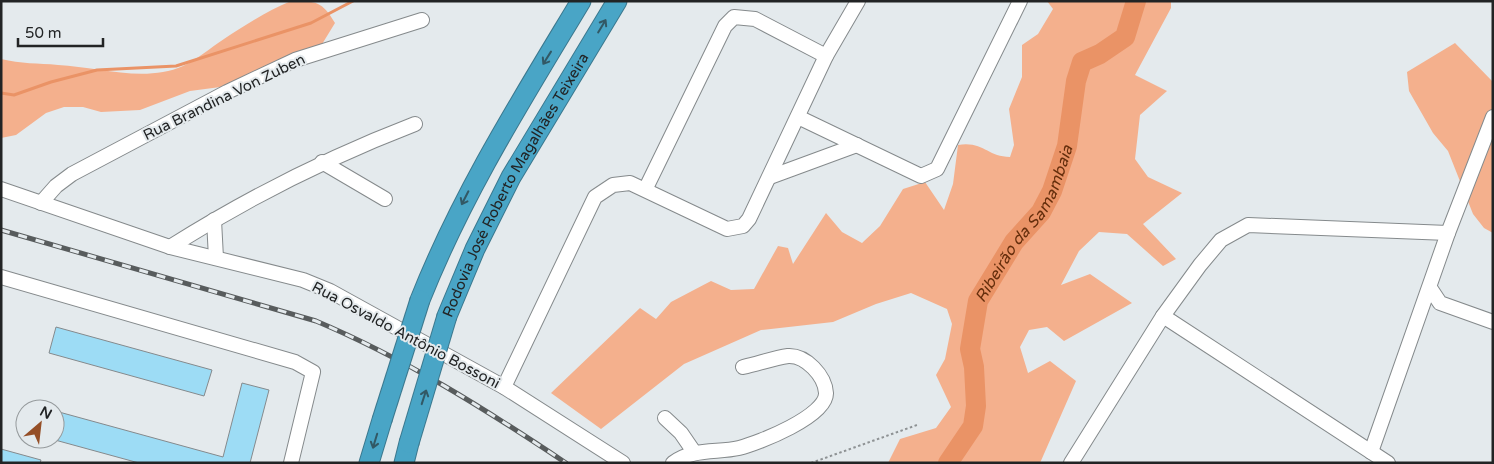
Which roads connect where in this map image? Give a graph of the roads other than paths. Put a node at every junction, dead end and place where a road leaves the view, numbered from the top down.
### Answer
1 (581, 1) edge
2 (617, 1) edge
3 (858, 1) edge
4 (1020, 1) edge
5 (422, 20) dead end
6 (826, 56) junction
7 (798, 117) junction
8 (1493, 118) edge
9 (415, 124) dead end
10 (857, 145) junction
11 (322, 162) junction
12 (770, 177) junction
13 (646, 188) junction
14 (1, 189) edge
15 (385, 199) dead end
16 (41, 203) junction
17 (214, 220) junction
18 (1448, 233) junction
19 (170, 247) junction
20 (216, 258) junction
21 (1, 277) edge
22 (1430, 288) junction
23 (1163, 316) junction
24 (1493, 322) edge
25 (743, 367) dead end
26 (504, 387) junction
27 (664, 418) dead end
28 (694, 452) junction
29 (1371, 452) junction
30 (291, 463) edge
31 (369, 463) edge
32 (404, 463) edge
33 (623, 463) edge
34 (673, 463) edge
35 (1070, 463) edge
36 (1388, 463) edge

1 -> 31 highway, bridge
32 -> 2 highway, Rodovia José Roberto Magalhães Teixeira, bridge
3 - 6 street
4 - 10 street
5 - 16 street, Rua Brandina Von Zuben
6 - 7 street
6 - 13 street
7 - 10 street
7 - 12 street
8 - 18 street
9 - 11 street
10 - 12 street
11 - 15 street
11 - 17 street
12 - 13 street
13 - 26 street
14 - 16 street, Rua Osvaldo Antônio Bossoni
16 - 19 street, Rua Osvaldo Antônio Bossoni
17 - 19 street
17 - 20 street
18 - 22 street
18 - 23 street
19 - 20 street, Rua Osvaldo Antônio Bossoni
20 - 26 street, Rua Osvaldo Antônio Bossoni
21 - 30 street
22 - 24 street
22 - 29 street
23 - 29 street
23 - 35 street
25 - 28 street
26 - 33 street, Rua Osvaldo Antônio Bossoni
27 - 28 street
28 - 34 street
29 - 36 street

